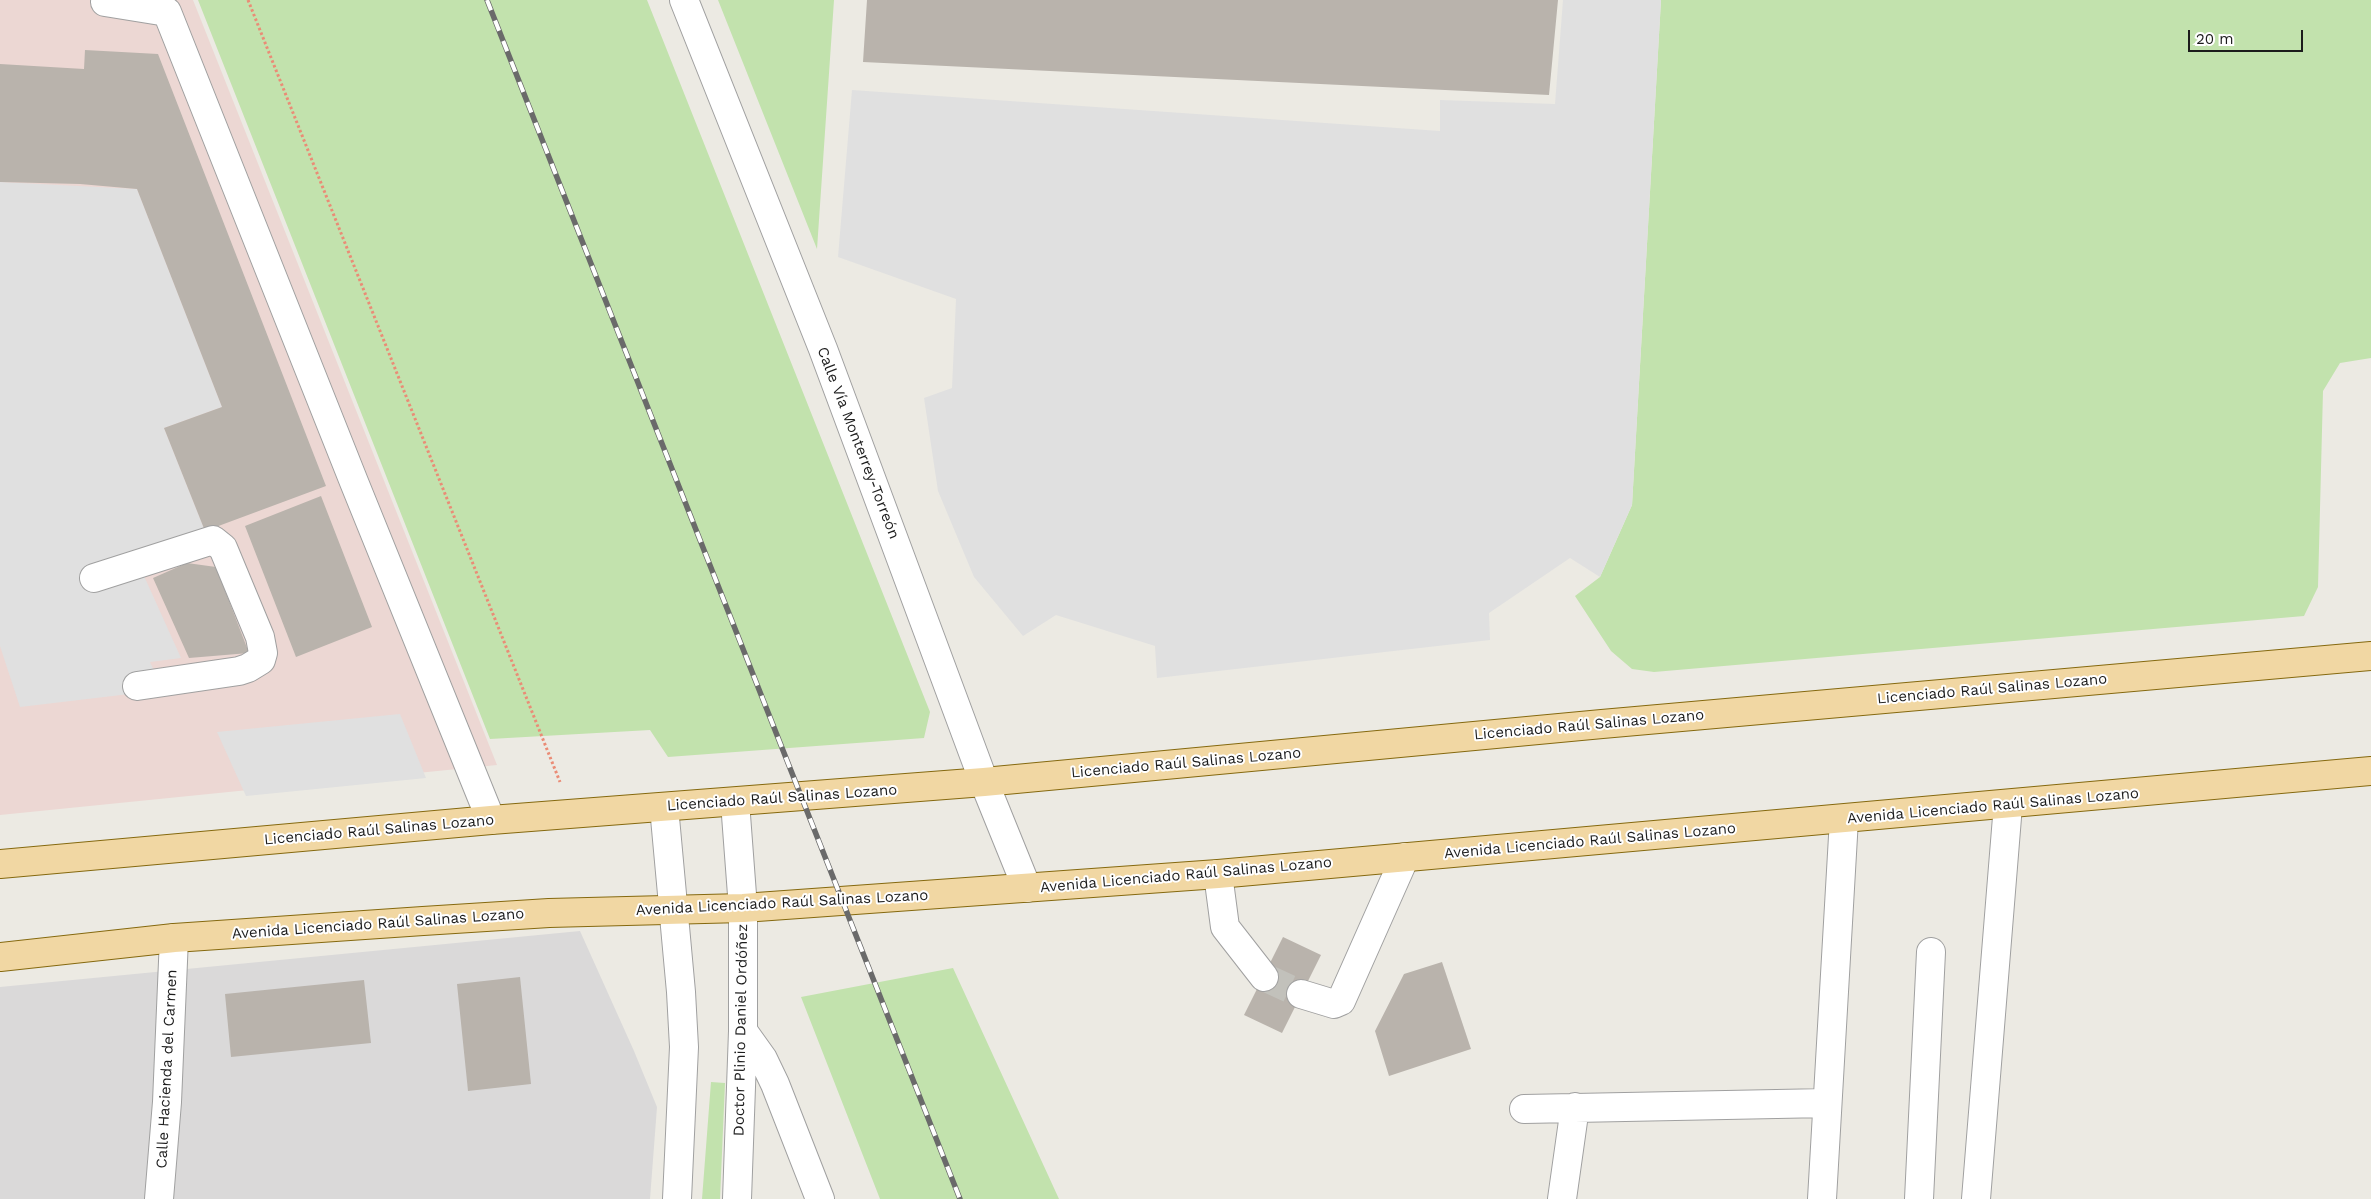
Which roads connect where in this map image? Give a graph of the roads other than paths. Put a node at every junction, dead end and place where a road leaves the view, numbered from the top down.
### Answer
1 (684, 0) edge
2 (105, 2) dead end
3 (94, 578) dead end
4 (2371, 656) edge
5 (137, 686) dead end
6 (2371, 771) edge
7 (984, 782) junction
8 (735, 802) junction
9 (2008, 805) junction
10 (664, 807) junction
11 (1844, 819) junction
12 (491, 820) junction
13 (1405, 857) junction
14 (0, 864) edge
15 (1218, 874) junction
16 (1027, 888) junction
17 (744, 908) junction
18 (674, 909) junction
19 (174, 938) junction
20 (1931, 952) dead end
21 (0, 957) edge
22 (1264, 977) tunnel mouth
23 (1301, 994) tunnel mouth
24 (743, 1031) junction
25 (1827, 1103) junction
26 (1574, 1107) junction
27 (1524, 1109) dead end
28 (159, 1199) edge
29 (677, 1199) edge
30 (737, 1199) edge
31 (820, 1199) edge
32 (1562, 1199) edge
33 (1822, 1199) edge
34 (1918, 1199) edge
35 (1976, 1199) edge

1 - 7 street, Calle Vía Monterrey-Torreón
2 - 12 street
3 - 5 street
4 - 7 main road, Licenciado Raúl Salinas Lozano
6 - 9 main road, Avenida Licenciado Raúl Salinas Lozano
7 - 8 main road, Licenciado Raúl Salinas Lozano
7 - 16 street, Calle Vía Monterrey-Torreón
8 - 10 main road, Licenciado Raúl Salinas Lozano
8 - 17 street, Doctor Plinio Daniel Ordóñez
9 - 11 main road, Avenida Licenciado Raúl Salinas Lozano
9 - 35 street
10 - 12 main road, Licenciado Raúl Salinas Lozano
10 - 18 street
11 - 13 main road, Avenida Licenciado Raúl Salinas Lozano
11 - 25 street
12 - 14 main road, Licenciado Raúl Salinas Lozano
13 - 15 main road, Avenida Licenciado Raúl Salinas Lozano
13 - 23 street
15 - 16 main road, Avenida Licenciado Raúl Salinas Lozano
15 - 22 street
16 - 17 main road, Avenida Licenciado Raúl Salinas Lozano
17 - 18 main road, Avenida Licenciado Raúl Salinas Lozano
17 - 24 street, Doctor Plinio Daniel Ordóñez
18 - 19 main road, Avenida Licenciado Raúl Salinas Lozano
18 - 29 street
19 - 21 main road, Avenida Licenciado Raúl Salinas Lozano
19 - 28 street, Calle Hacienda del Carmen
20 - 34 street
24 - 30 street, Doctor Plinio Daniel Ordóñez
24 - 31 street
25 - 26 street
25 - 33 street
26 - 27 street
26 - 32 street

